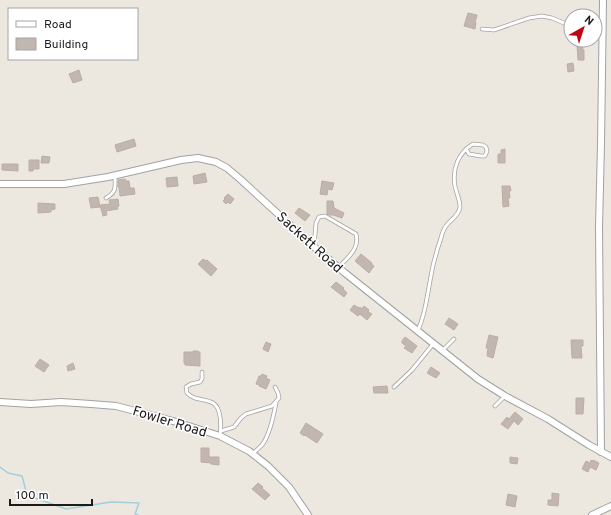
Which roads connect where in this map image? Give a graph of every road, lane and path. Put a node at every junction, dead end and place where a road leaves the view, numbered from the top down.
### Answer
1 (563, 23) edge
2 (482, 29) dead end
3 (602, 48) edge
4 (466, 149) junction
5 (115, 176) junction
6 (0, 184) edge
7 (106, 198) dead end
8 (313, 246) junction
9 (339, 268) junction
10 (418, 330) junction
11 (454, 339) dead end
12 (434, 343) junction
13 (443, 350) junction
14 (202, 372) dead end
15 (276, 387) dead end
16 (394, 387) dead end
17 (505, 396) junction
18 (0, 402) edge
19 (276, 403) junction
20 (495, 406) dead end
21 (220, 434) junction
22 (602, 452) junction
23 (252, 454) junction
24 (611, 456) edge
25 (611, 506) edge
26 (308, 515) edge
27 (592, 515) edge

1 - 2 lane
3 - 22 street
4 - 4 lane
4 - 10 lane
5 - 6 street, Sackett Road
5 - 7 lane
5 - 8 street, Sackett Road
8 - 9 street, Sackett Road
8 - 9 lane
9 - 10 street, Sackett Road
10 - 12 street, Sackett Road
11 - 13 lane
12 - 13 street, Sackett Road
12 - 16 lane
13 - 17 street, Sackett Road
14 - 21 lane
15 - 19 lane
17 - 20 lane
17 - 22 street, Sackett Road
18 - 21 street, Fowler Road
19 - 21 lane
19 - 23 lane
21 - 23 street, Fowler Road
22 - 24 street, Sackett Road
23 - 26 street, Fowler Road
25 - 27 street

